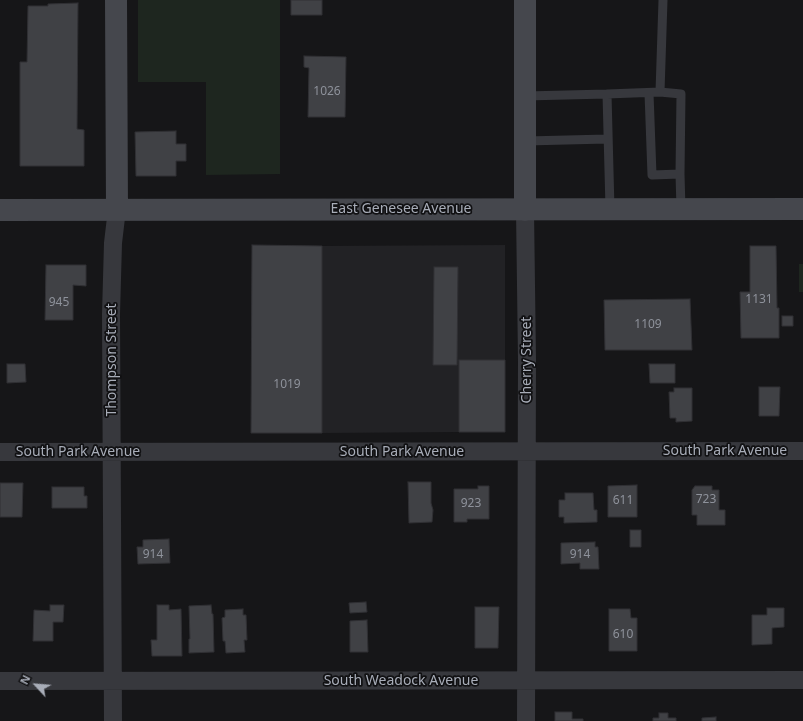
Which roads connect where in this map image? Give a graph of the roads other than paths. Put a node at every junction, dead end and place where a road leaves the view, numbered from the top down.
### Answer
1 (116, 0) edge
2 (525, 0) edge
3 (663, 0) edge
4 (649, 92) junction
5 (660, 92) junction
6 (607, 94) junction
7 (525, 96) junction
8 (608, 139) junction
9 (526, 141) junction
10 (680, 174) junction
11 (117, 209) junction
12 (610, 209) junction
13 (681, 209) junction
14 (803, 209) edge
15 (0, 210) edge
16 (525, 210) junction
17 (803, 451) edge
18 (0, 452) edge
19 (111, 452) junction
20 (527, 452) junction
21 (526, 680) junction
22 (803, 680) edge
23 (0, 681) edge
24 (113, 681) junction
25 (112, 721) edge
26 (526, 721) edge

1 - 11 main road, Thompson Street
2 - 7 main road, Cherry Street
3 - 5 lane
4 - 5 lane
4 - 6 lane
4 - 10 lane
5 - 10 lane
6 - 7 lane
6 - 8 lane
7 - 9 main road, Cherry Street
8 - 9 lane
8 - 12 lane
9 - 16 main road, Cherry Street
10 - 13 lane
11 - 15 main road, East Genesee Avenue
11 - 16 main road, East Genesee Avenue
11 - 19 street, Thompson Street
12 - 13 main road, East Genesee Avenue
12 - 16 main road, East Genesee Avenue
13 - 14 main road, East Genesee Avenue
16 - 20 street, Cherry Street
17 - 20 street, South Park Avenue
18 - 19 street, South Park Avenue
19 - 20 street, South Park Avenue
19 - 24 street, Thompson Street
20 - 21 street, Cherry Street
21 - 22 street, South Weadock Avenue
21 - 24 street, South Weadock Avenue
21 - 26 street, Cherry Street
23 - 24 street, South Weadock Avenue
24 - 25 street, Thompson Street

